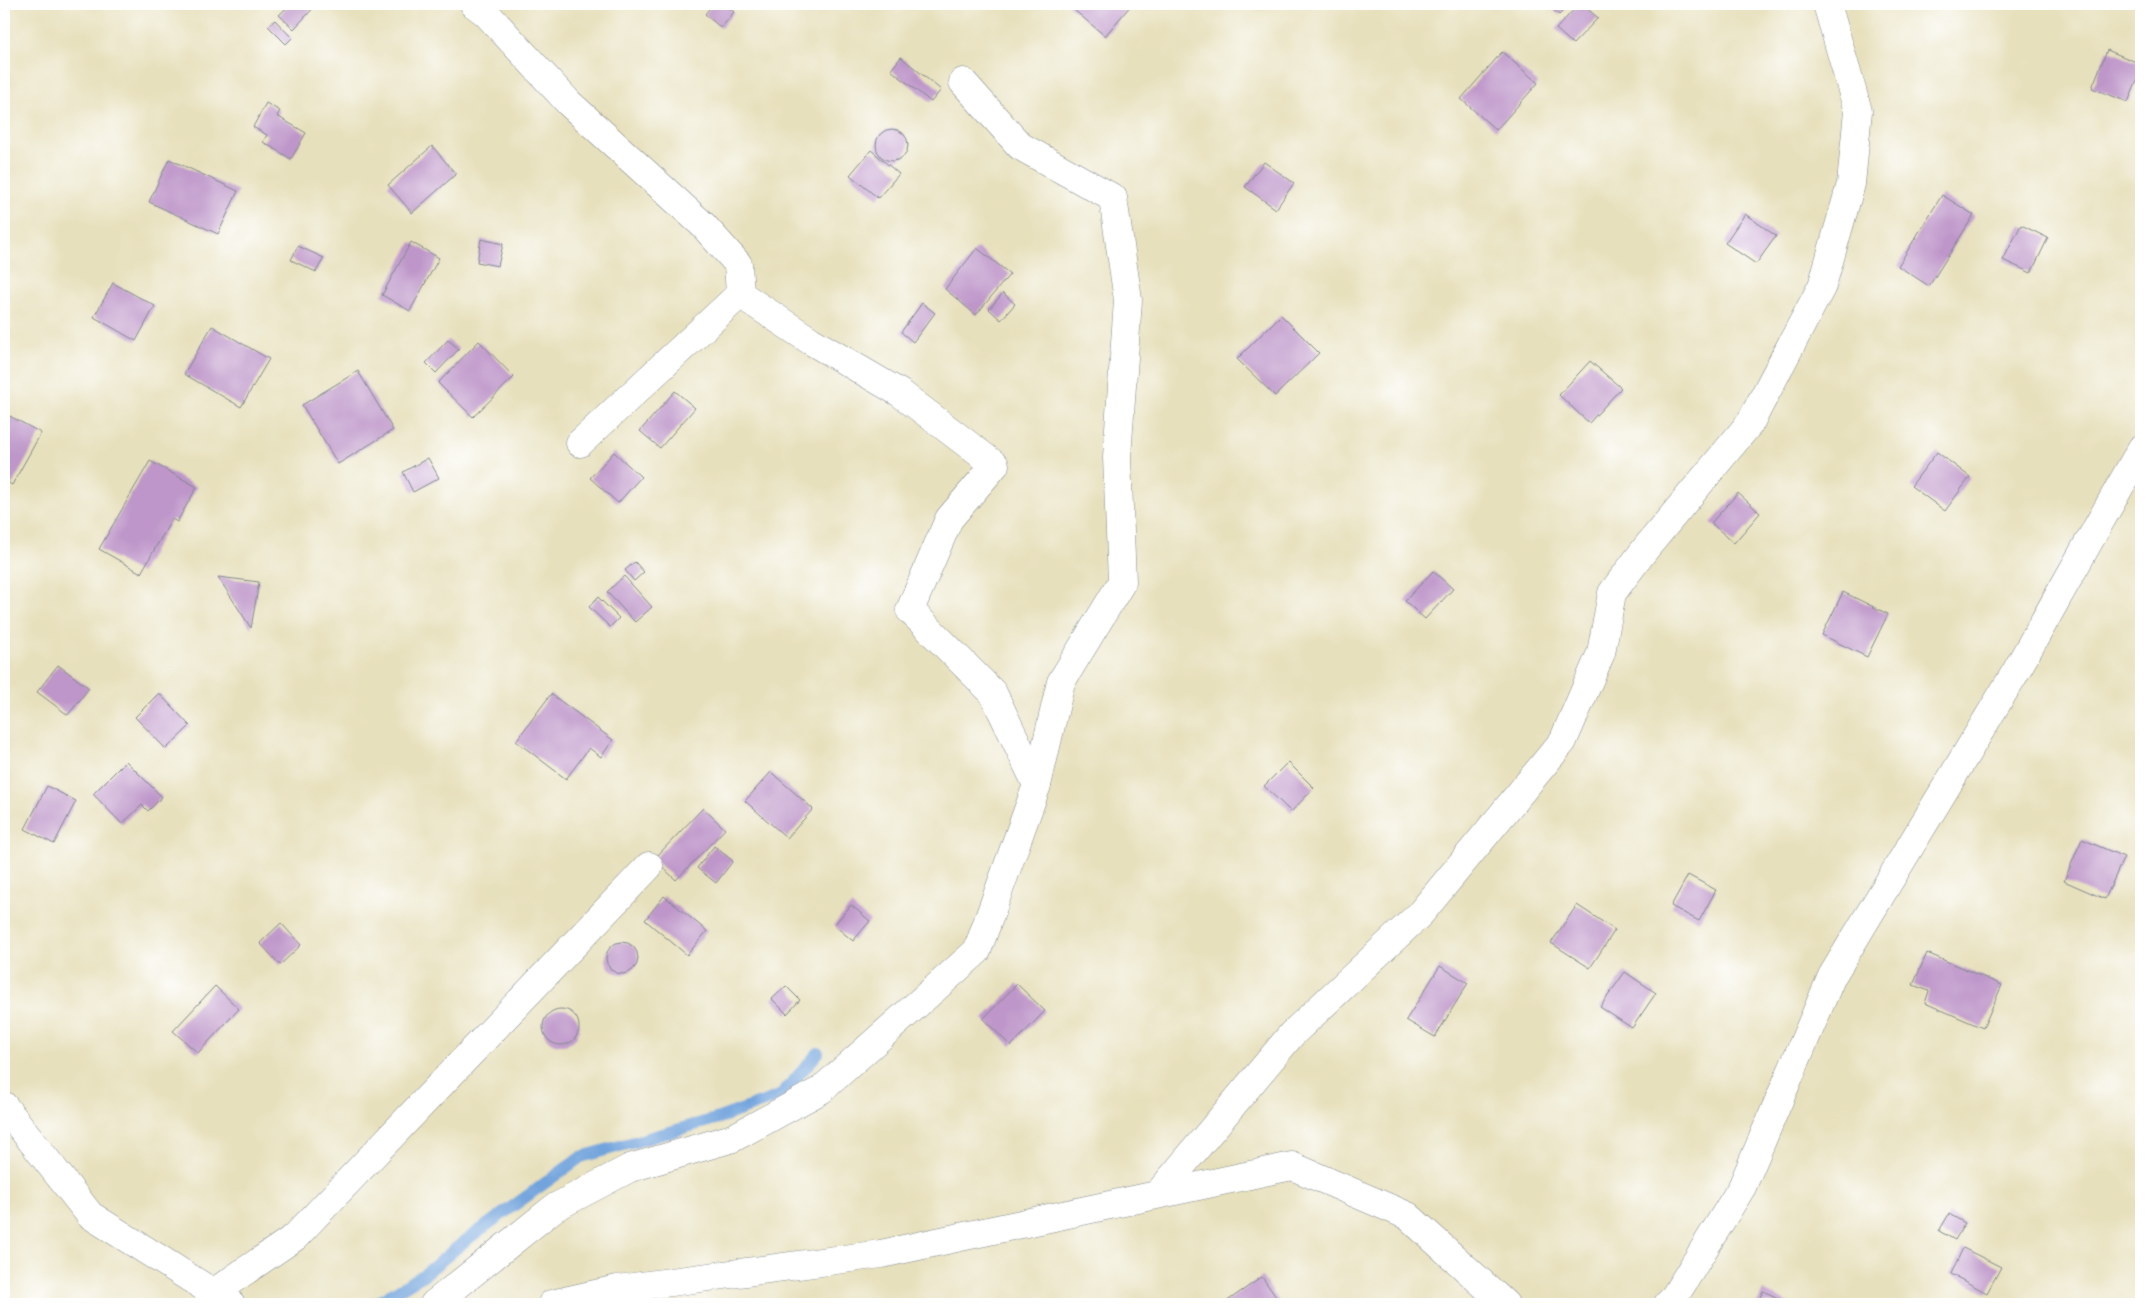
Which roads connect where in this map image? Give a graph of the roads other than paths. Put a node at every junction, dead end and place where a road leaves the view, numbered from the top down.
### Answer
1 (474, 4) edge
2 (1827, 4) edge
3 (963, 82) dead end
4 (740, 294) junction
5 (580, 443) dead end
6 (2141, 449) edge
7 (1037, 785) junction
8 (649, 866) dead end
9 (4, 1106) edge
10 (1158, 1194) junction
11 (213, 1300) edge
12 (434, 1304) edge
13 (552, 1304) edge
14 (1505, 1304) edge
15 (1668, 1304) edge

1 - 4 street
2 - 10 street
3 - 7 street
4 - 5 street
4 - 7 street
6 - 15 street
7 - 12 street
8 - 11 street
9 - 11 street
10 - 13 street
10 - 14 street

